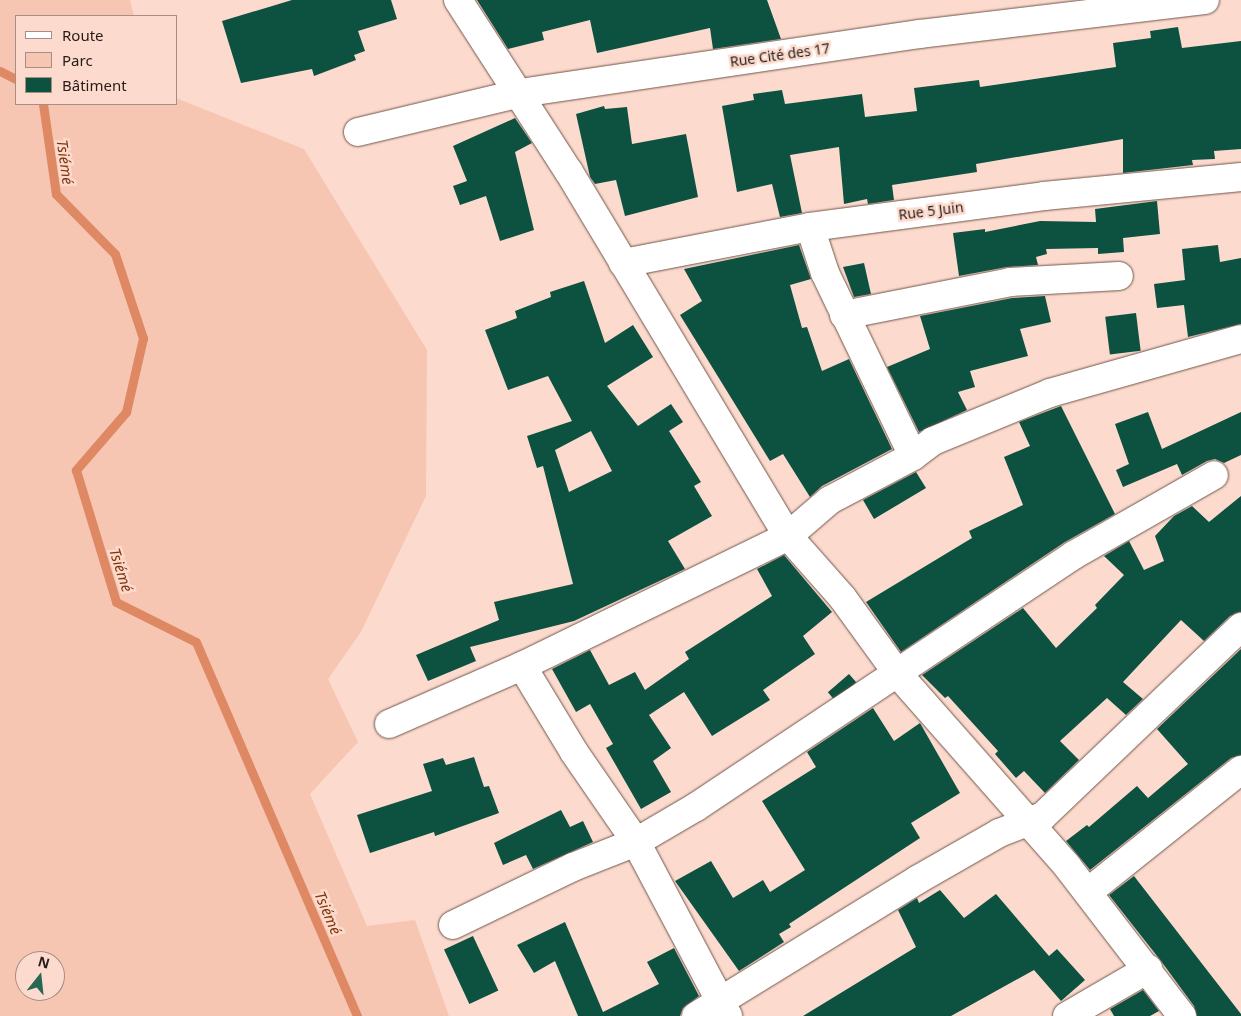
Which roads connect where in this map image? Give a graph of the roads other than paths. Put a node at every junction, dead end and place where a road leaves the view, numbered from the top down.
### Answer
1 (458, 0) edge
2 (1205, 0) edge
3 (520, 93) junction
4 (358, 132) dead end
5 (1241, 177) edge
6 (810, 226) junction
7 (623, 263) junction
8 (1119, 276) dead end
9 (844, 315) junction
10 (1241, 339) edge
11 (913, 456) junction
12 (1214, 476) dead end
13 (788, 536) junction
14 (1241, 627) edge
15 (522, 666) junction
16 (897, 673) junction
17 (389, 724) dead end
18 (1241, 770) edge
19 (1030, 822) junction
20 (636, 842) junction
21 (1088, 892) junction
22 (453, 925) dead end
23 (1148, 968) junction
24 (724, 1009) edge
25 (696, 1016) edge
26 (1067, 1016) edge
27 (1182, 1016) edge

1 - 3 street
2 - 3 street, Rue Cité des 17
3 - 4 street, Rue Cité des 17
3 - 7 street
5 - 6 street, Rue 5 Juin
6 - 7 street, Rue 5 Juin
6 - 9 street
7 - 13 street
8 - 9 street
9 - 11 street
10 - 11 street
11 - 13 street
12 - 16 street
13 - 15 street
13 - 16 street
14 - 19 street
15 - 17 street
15 - 20 street
16 - 19 street
16 - 20 street
18 - 21 street
19 - 21 street
19 - 24 street
20 - 22 street
20 - 24 street
21 - 23 street
23 - 26 street
23 - 27 street
24 - 25 street

